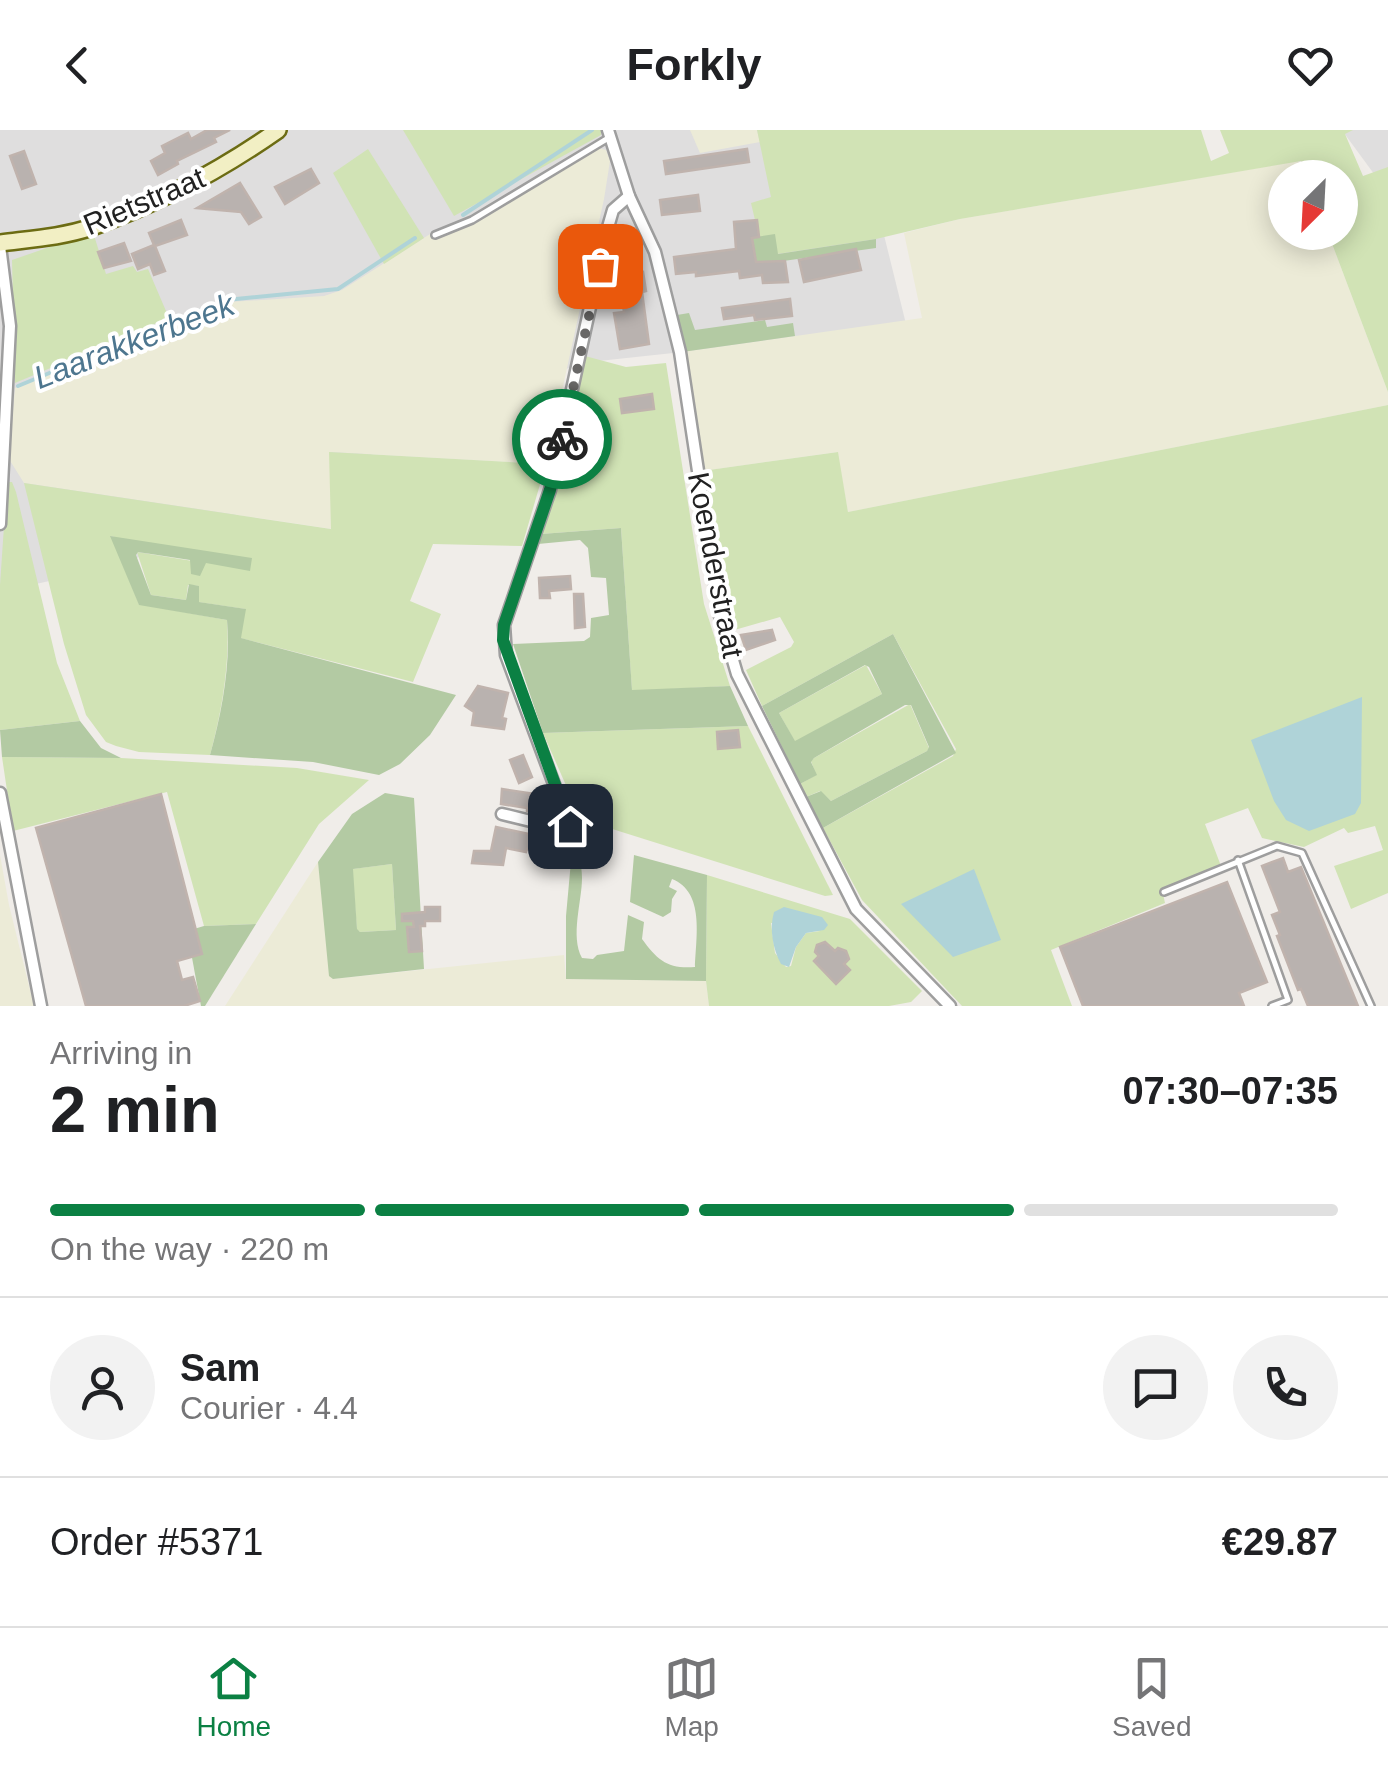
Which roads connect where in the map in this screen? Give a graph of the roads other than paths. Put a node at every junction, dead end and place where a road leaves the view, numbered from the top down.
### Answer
1 (278, 130) edge
2 (609, 133) edge
3 (629, 196) junction
4 (435, 235) dead end
5 (0, 244) edge
6 (0, 524) edge
7 (0, 792) edge
8 (502, 814) dead end
9 (1238, 860) junction
10 (1164, 892) dead end
11 (42, 1006) edge
12 (950, 1006) edge
13 (1272, 1006) edge
14 (1371, 1006) edge

1 - 5 street, Rietstraat
2 - 3 street, Koenderstraat
2 - 4 lane
3 - 8 street
3 - 12 street, Koenderstraat
5 - 6 street
7 - 11 street
9 - 10 lane
9 - 13 lane
9 - 14 lane

